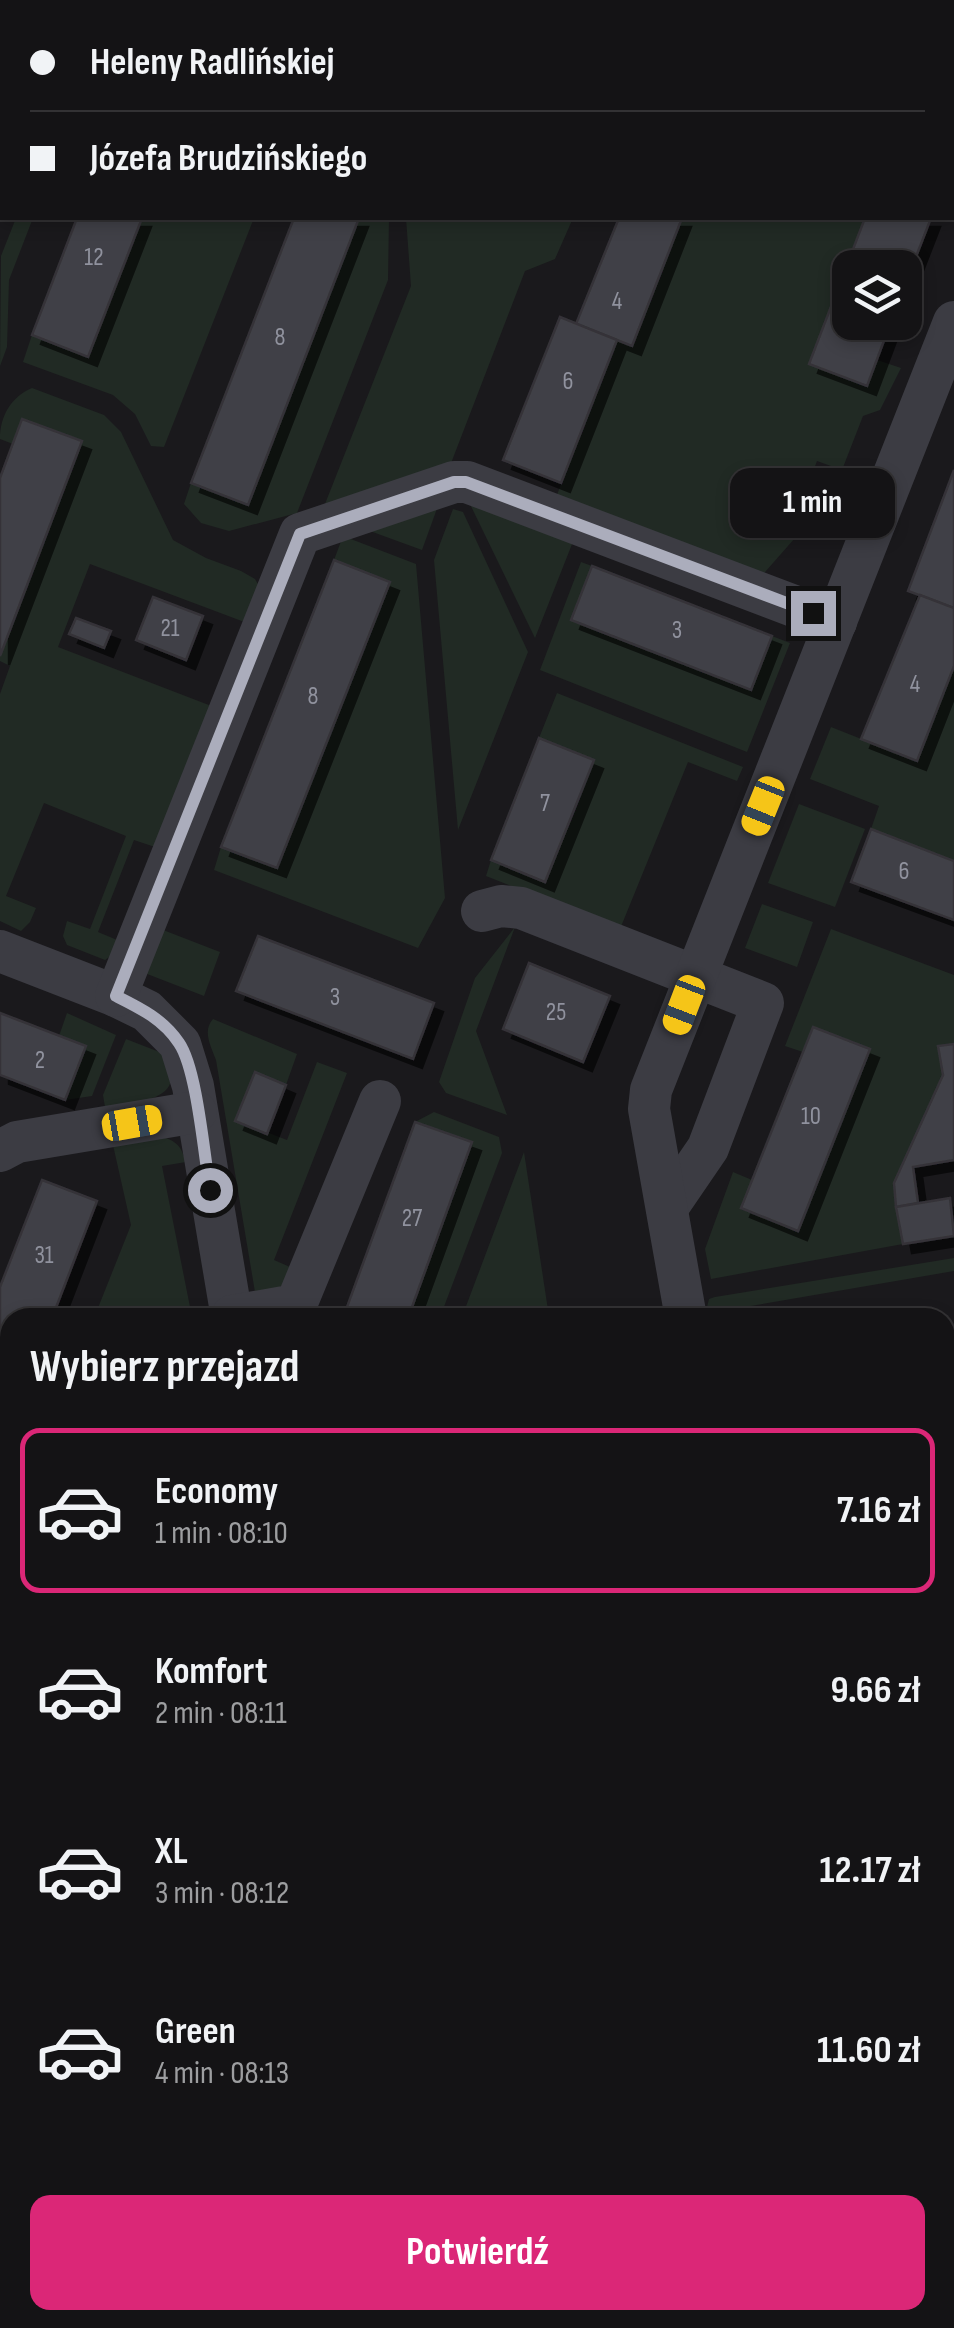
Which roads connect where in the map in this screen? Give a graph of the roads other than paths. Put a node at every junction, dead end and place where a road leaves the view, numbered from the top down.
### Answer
1 (954, 322) edge
2 (836, 622) junction
3 (482, 911) dead end
4 (0, 951) edge
5 (696, 977) junction
6 (116, 996) junction
7 (380, 1101) dead end
8 (196, 1112) junction
9 (0, 1151) edge
10 (666, 1208) junction
11 (230, 1308) edge
12 (279, 1308) edge
13 (684, 1308) edge

1 - 2 street
2 - 5 street
2 - 6 street
3 - 5 street
4 - 6 street
5 - 10 street
5 - 10 street
6 - 8 street
7 - 12 street
8 - 9 street
8 - 11 street
10 - 13 street

